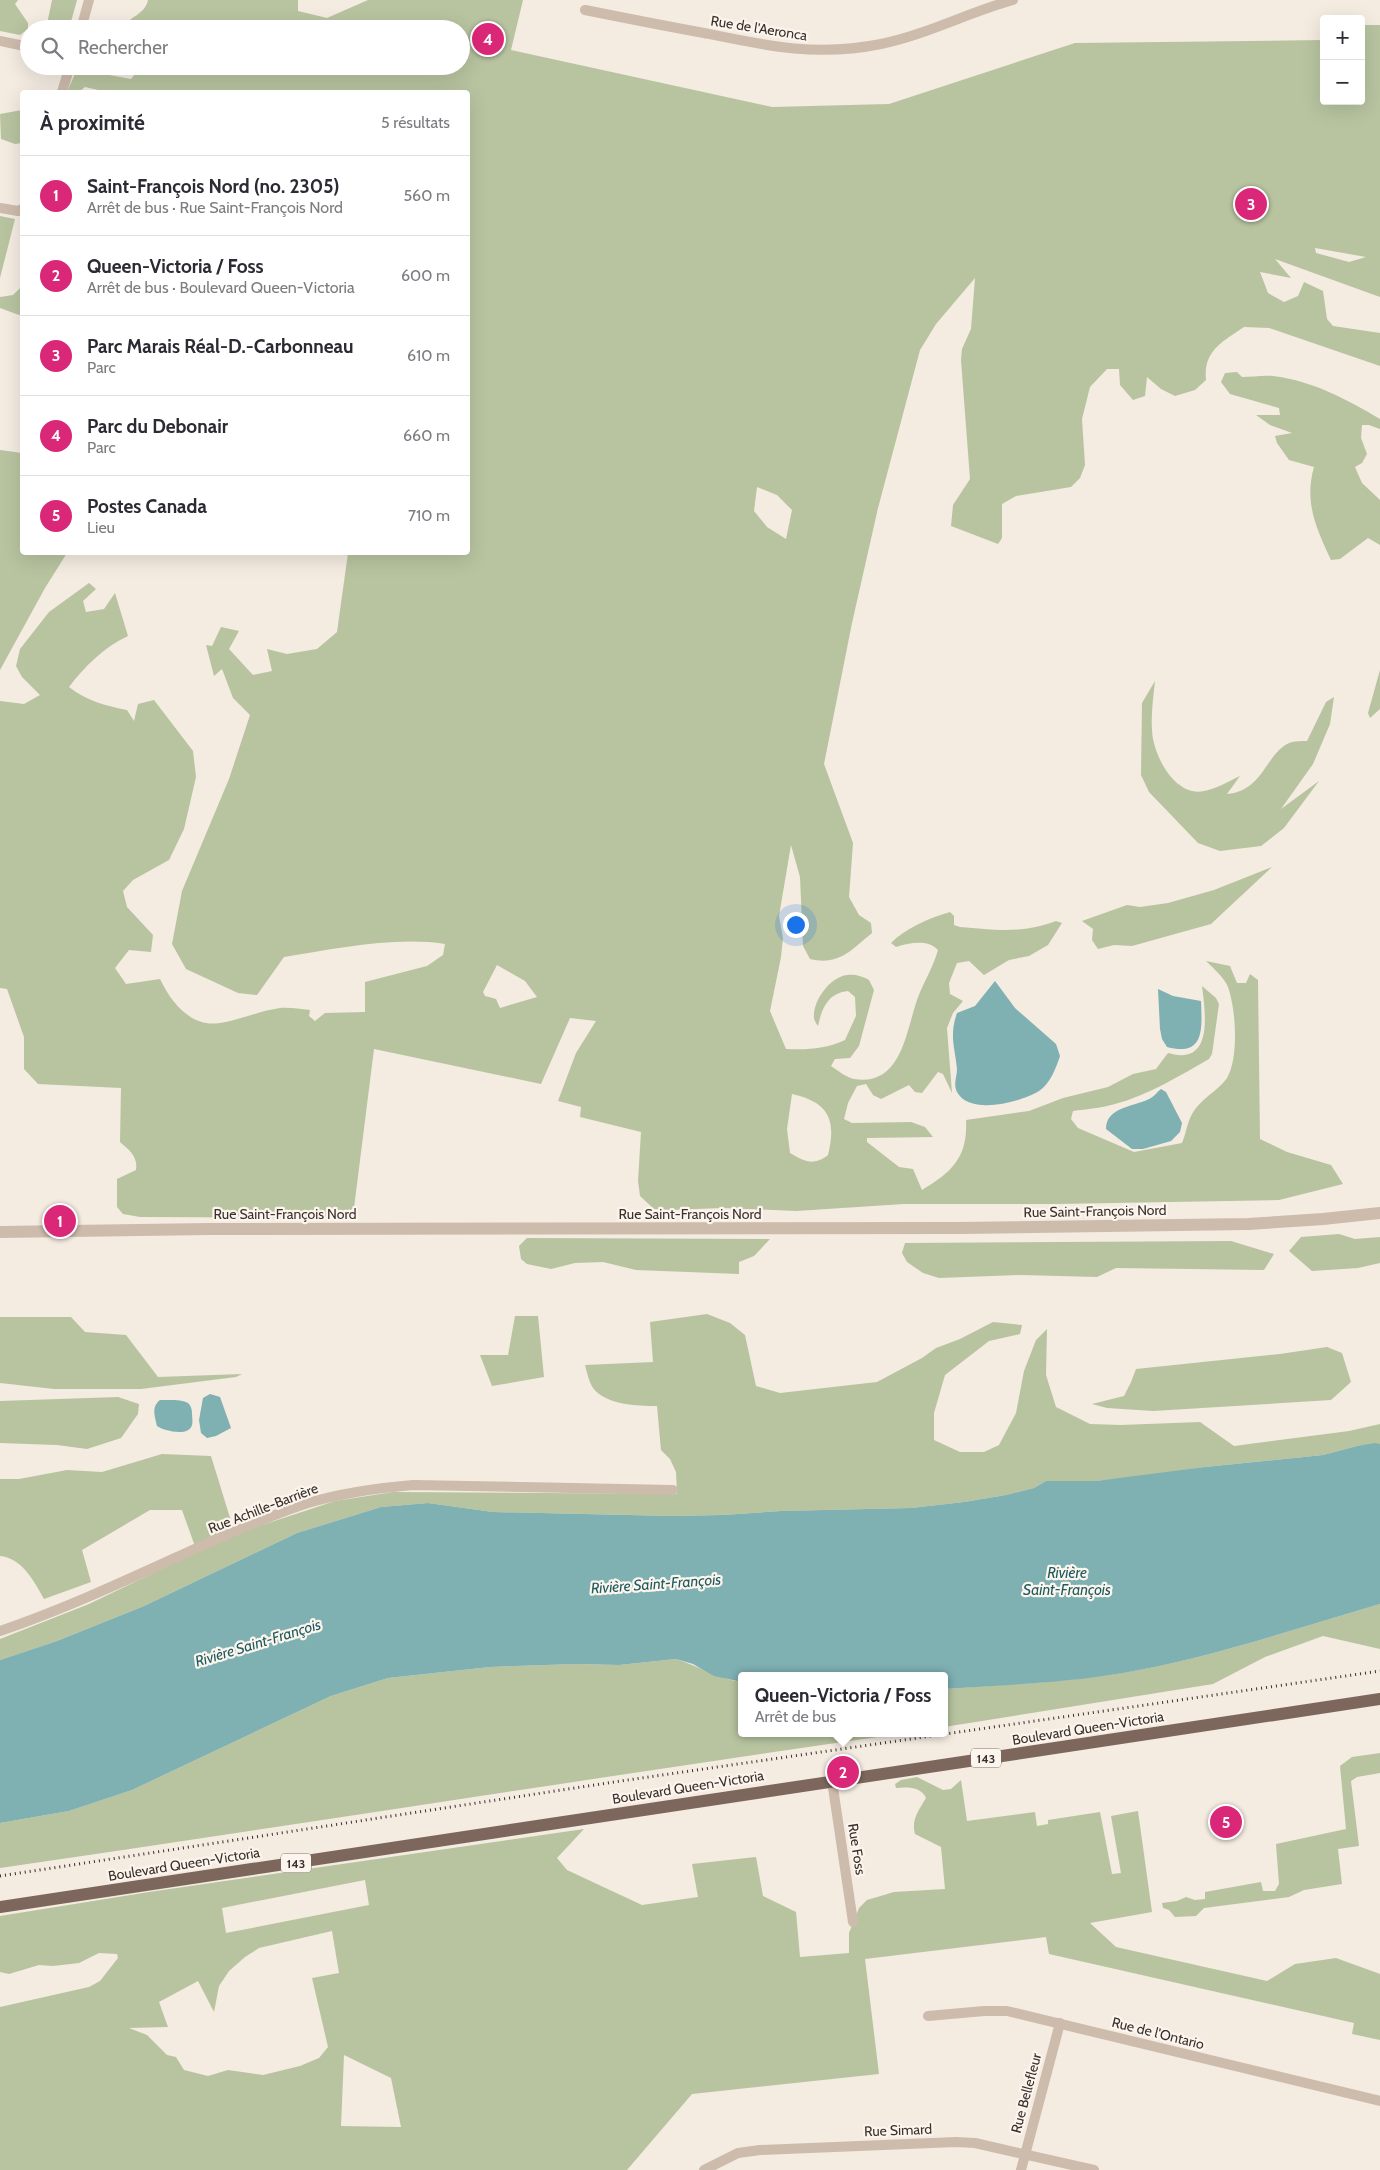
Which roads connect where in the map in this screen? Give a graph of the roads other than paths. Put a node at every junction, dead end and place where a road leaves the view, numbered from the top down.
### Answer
1 (89, 0) edge
2 (1013, 0) edge
3 (586, 9) edge
4 (83, 20) edge
5 (0, 41) edge
6 (20, 45) edge
7 (67, 75) edge
8 (63, 90) edge
9 (0, 208) edge
10 (20, 210) edge
11 (1380, 1213) edge
12 (0, 1232) edge
13 (673, 1490) dead end
14 (0, 1631) edge
15 (1380, 1699) edge
16 (832, 1780) junction
17 (0, 1907) edge
18 (853, 1922) dead end
19 (928, 2016) dead end
20 (1060, 2023) junction
21 (1380, 2100) edge
22 (1025, 2154) junction
23 (704, 2170) edge
24 (1022, 2170) edge
25 (1094, 2170) edge

1 - 4 street
2 - 3 street, Rue de l'Aeronca
5 - 6 street
7 - 8 street
9 - 10 street
11 - 12 street, Rue Saint-François Nord
13 - 14 street, Rue Achille-Barrière
15 - 16 main road, Boulevard Queen-Victoria / 143
16 - 17 main road, Boulevard Queen-Victoria / 143
16 - 18 street, Rue Foss
19 - 20 street, Rue de l'Ontario
20 - 21 street, Rue de l'Ontario
20 - 22 street, Rue Bellefleur
22 - 23 street, Rue Simard
22 - 24 street, Rue Bellefleur
22 - 25 street, Rue Simard

